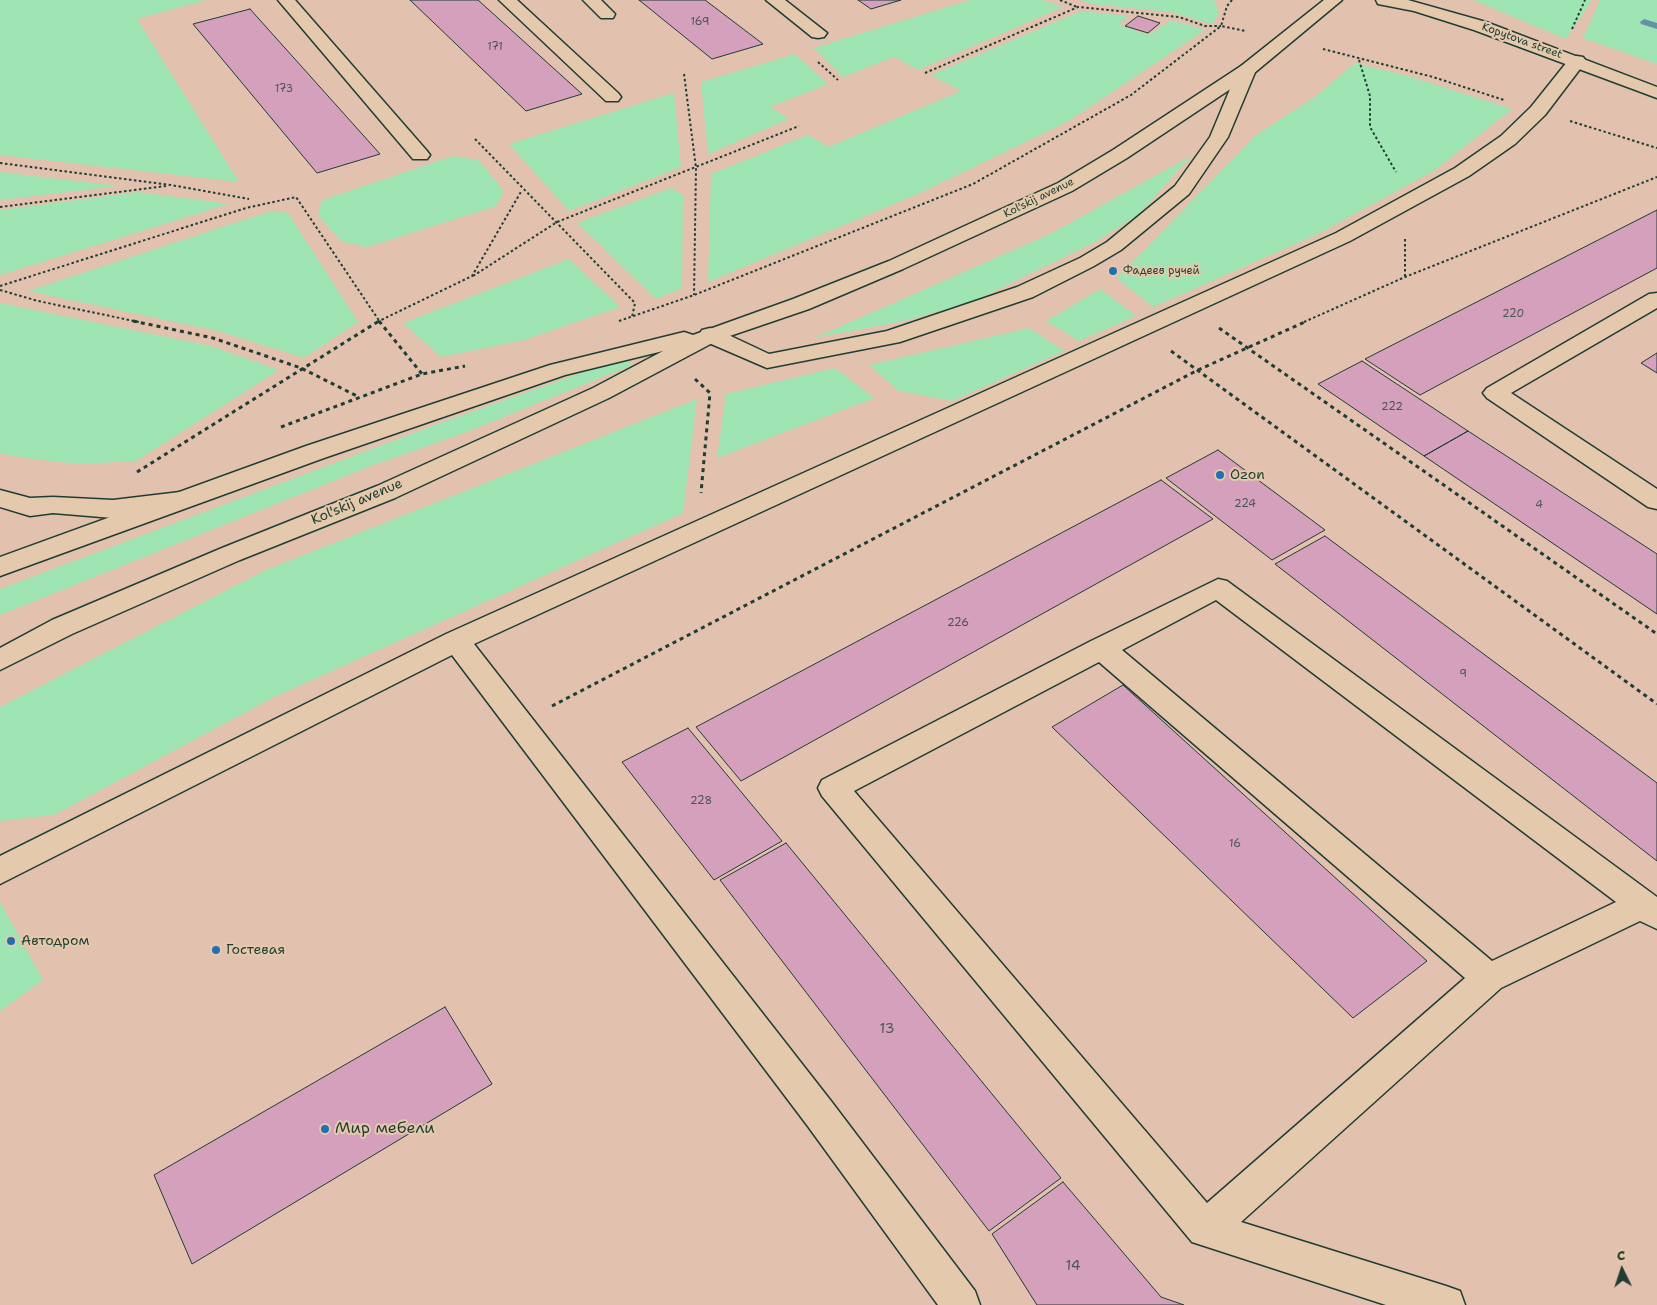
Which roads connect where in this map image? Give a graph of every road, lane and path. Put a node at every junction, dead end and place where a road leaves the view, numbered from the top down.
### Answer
1 (286, 0) edge
2 (507, 0) edge
3 (591, 0) edge
4 (774, 0) edge
5 (1060, 0) edge
6 (1232, 0) edge
7 (1334, 0) edge
8 (1384, 0) edge
9 (1585, 0) edge
10 (1078, 8) junction
11 (607, 14) dead end
12 (1221, 26) junction
13 (818, 34) dead end
14 (1570, 37) dead end
15 (1287, 38) junction
16 (1359, 59) junction
17 (1577, 61) junction
18 (1247, 70) junction
19 (924, 73) dead end
20 (684, 74) dead end
21 (1657, 93) edge
22 (612, 97) dead end
23 (1538, 111) junction
24 (799, 126) dead end
25 (475, 139) dead end
26 (1657, 148) edge
27 (420, 155) dead end
28 (0, 163) edge
29 (696, 168) junction
30 (1657, 176) edge
31 (171, 185) junction
32 (522, 190) junction
33 (249, 199) dead end
34 (1405, 203) junction
35 (0, 207) edge
36 (557, 222) junction
37 (472, 276) junction
38 (1405, 278) junction
39 (0, 286) edge
40 (0, 290) edge
41 (694, 294) junction
42 (1657, 300) edge
43 (1190, 308) junction
44 (631, 316) junction
45 (379, 321) junction
46 (614, 323) dead end
47 (1142, 330) junction
48 (710, 335) junction
49 (1249, 349) junction
50 (666, 350) junction
51 (469, 365) dead end
52 (301, 368) junction
53 (1198, 370) junction
54 (422, 374) junction
55 (358, 397) junction
56 (278, 428) dead end
57 (146, 474) dead end
58 (701, 496) dead end
59 (0, 498) edge
60 (184, 499) junction
61 (1657, 501) edge
62 (0, 567) edge
63 (1657, 634) edge
64 (456, 641) junction
65 (1101, 648) junction
66 (0, 660) edge
67 (1657, 704) edge
68 (519, 724) junction
69 (0, 871) edge
70 (1649, 910) edge
71 (1489, 978) junction
72 (1205, 1229) junction
73 (961, 1305) edge
74 (1446, 1305) edge

1 - 27 main road
2 - 22 main road
3 - 11 main road
4 - 13 main road
5 - 10 path
6 - 12 path
7 - 15 main road, Kol'skij avenue
8 - 17 main road, Kopytova street
9 - 14 path
10 - 12 path
10 - 19 path
12 - 15 path
12 - 41 path
15 - 16 path
15 - 18 main road, Kol'skij avenue
16 - 23 path
16 - 34 path
17 - 21 main road, Kopytova street
17 - 23 main road
18 - 48 main road, Kol'skij avenue
18 - 48 main road
20 - 29 path
23 - 26 path
23 - 34 main road
24 - 29 path
25 - 32 path
28 - 31 path
29 - 36 path
29 - 41 path
30 - 38 path
31 - 33 path
31 - 35 path
32 - 36 path
32 - 37 path
34 - 38 path
34 - 43 main road
36 - 37 path
36 - 44 path
37 - 45 path
38 - 49 path
39 - 45 path
40 - 52 path
41 - 44 path
42 - 61 main road
43 - 47 main road
43 - 49 path
44 - 46 path
44 - 50 path
45 - 52 path
45 - 54 path
47 - 53 path
47 - 64 main road
48 - 50 main road, Kol'skij avenue
49 - 53 path
49 - 63 path
50 - 58 path
50 - 60 main road, Kol'skij avenue
50 - 66 main road, Kol'skij avenue
51 - 54 path
52 - 55 path
52 - 57 path
53 - 67 path
53 - 68 path
54 - 55 path
55 - 56 path
59 - 60 main road
60 - 62 main road, Kol'skij avenue
64 - 68 main road
64 - 69 main road
65 - 70 main road
65 - 71 main road
65 - 72 main road
68 - 73 main road
70 - 71 main road
71 - 72 main road
72 - 74 main road

